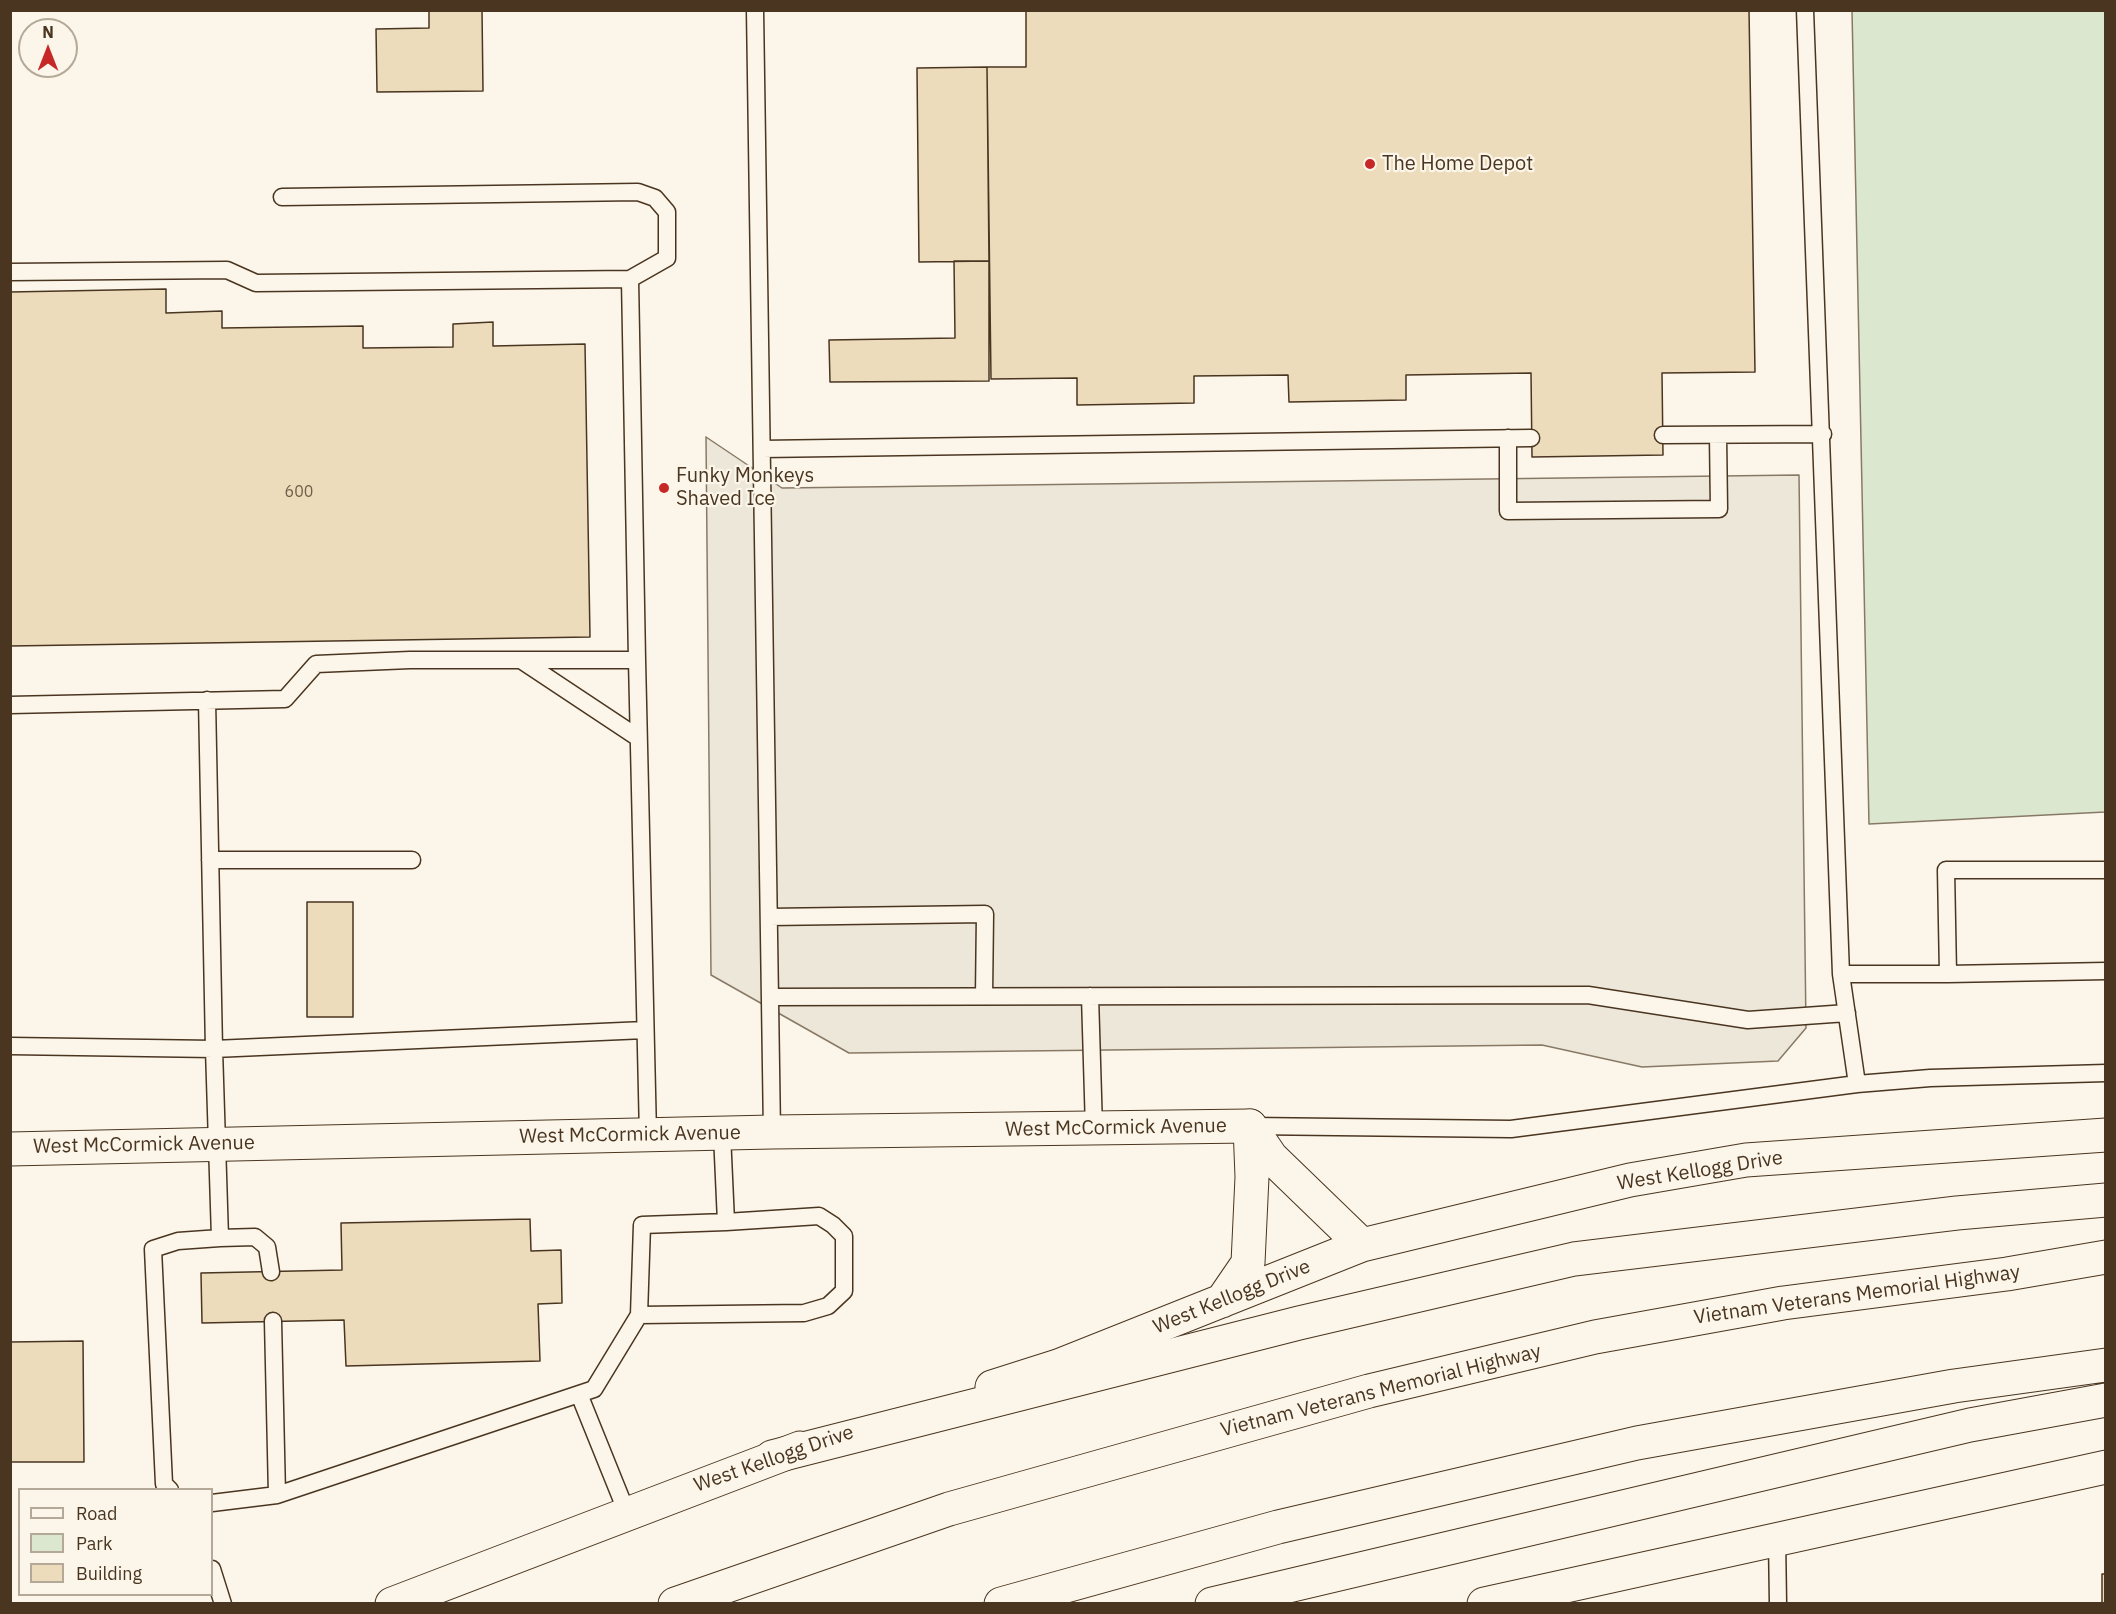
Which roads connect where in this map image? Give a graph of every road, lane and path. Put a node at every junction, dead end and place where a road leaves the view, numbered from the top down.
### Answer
1 (756, 10) edge
2 (1805, 10) edge
3 (282, 197) dead end
4 (10, 272) edge
5 (630, 279) junction
6 (1823, 434) junction
7 (1663, 435) dead end
8 (1718, 436) junction
9 (1508, 438) junction
10 (1531, 438) dead end
11 (762, 449) junction
12 (521, 660) junction
13 (637, 660) junction
14 (207, 700) junction
15 (10, 705) edge
16 (637, 737) junction
17 (210, 860) junction
18 (412, 860) dead end
19 (2106, 870) edge
20 (769, 917) junction
21 (2106, 971) edge
22 (1841, 974) junction
23 (1948, 974) junction
24 (984, 996) junction
25 (1090, 996) junction
26 (770, 997) junction
27 (1847, 1013) junction
28 (645, 1030) junction
29 (10, 1046) edge
30 (214, 1048) junction
31 (2106, 1073) edge
32 (1857, 1084) junction
33 (1250, 1126) junction
34 (1094, 1129) junction
35 (772, 1132) junction
36 (722, 1134) junction
37 (648, 1135) junction
38 (2106, 1135) edge
39 (216, 1143) junction
40 (10, 1149) edge
41 (2106, 1200) edge
42 (726, 1222) junction
43 (220, 1238) junction
44 (1362, 1245) junction
45 (2106, 1257) edge
46 (271, 1272) dead end
47 (1222, 1301) junction
48 (639, 1315) junction
49 (273, 1321) dead end
50 (2106, 1365) edge
51 (579, 1394) junction
52 (2106, 1400) edge
53 (772, 1457) junction
54 (2106, 1467) edge
55 (168, 1488) edge
56 (277, 1495) junction
57 (213, 1503) edge
58 (627, 1513) junction
59 (1777, 1538) junction
60 (213, 1572) edge
61 (1504, 1601) edge
62 (223, 1604) edge
63 (392, 1604) edge
64 (675, 1604) edge
65 (1001, 1604) edge
66 (1212, 1604) edge
67 (1778, 1604) edge

1 - 11 lane
2 - 6 lane
3 - 5 lane
4 - 5 lane
5 - 13 lane
6 - 8 lane
6 - 22 lane
7 - 8 lane
8 - 9 lane
9 - 10 lane
9 - 11 lane
11 - 20 lane
12 - 13 lane
12 - 14 lane
12 - 16 lane
13 - 16 lane
14 - 15 lane
14 - 17 lane
16 - 28 lane
17 - 18 lane
17 - 30 lane
19 - 23 lane
20 - 24 lane
20 - 26 lane
21 - 23 lane
22 - 23 lane
22 - 27 lane
24 - 25 lane
24 - 26 lane
25 - 27 lane
25 - 34 lane
26 - 35 lane
27 - 32 lane
28 - 30 lane
28 - 37 lane
29 - 30 lane
30 - 39 lane
31 - 32 lane
32 - 33 lane
33 - 34 main road, West McCormick Avenue
33 - 44 main road
33 - 47 main road
34 - 35 main road, West McCormick Avenue
35 - 36 main road, West McCormick Avenue
36 - 37 main road, West McCormick Avenue
36 - 42 lane
37 - 39 main road, West McCormick Avenue
38 - 44 main road, West Kellogg Drive
39 - 40 main road, West McCormick Avenue
39 - 43 lane
41 - 53 main road
42 - 48 lane
42 - 48 lane
43 - 46 lane
43 - 55 lane
44 - 47 main road, West Kellogg Drive
45 - 64 main road, Vietnam Veterans Memorial Highway
47 - 53 main road, West Kellogg Drive
48 - 51 lane
49 - 56 lane
50 - 65 main road
51 - 56 lane
51 - 58 lane
52 - 66 main road
53 - 58 main road, West Kellogg Drive
54 - 59 main road
56 - 57 lane
58 - 63 main road, West Kellogg Drive
59 - 61 main road
59 - 67 lane
60 - 62 lane

